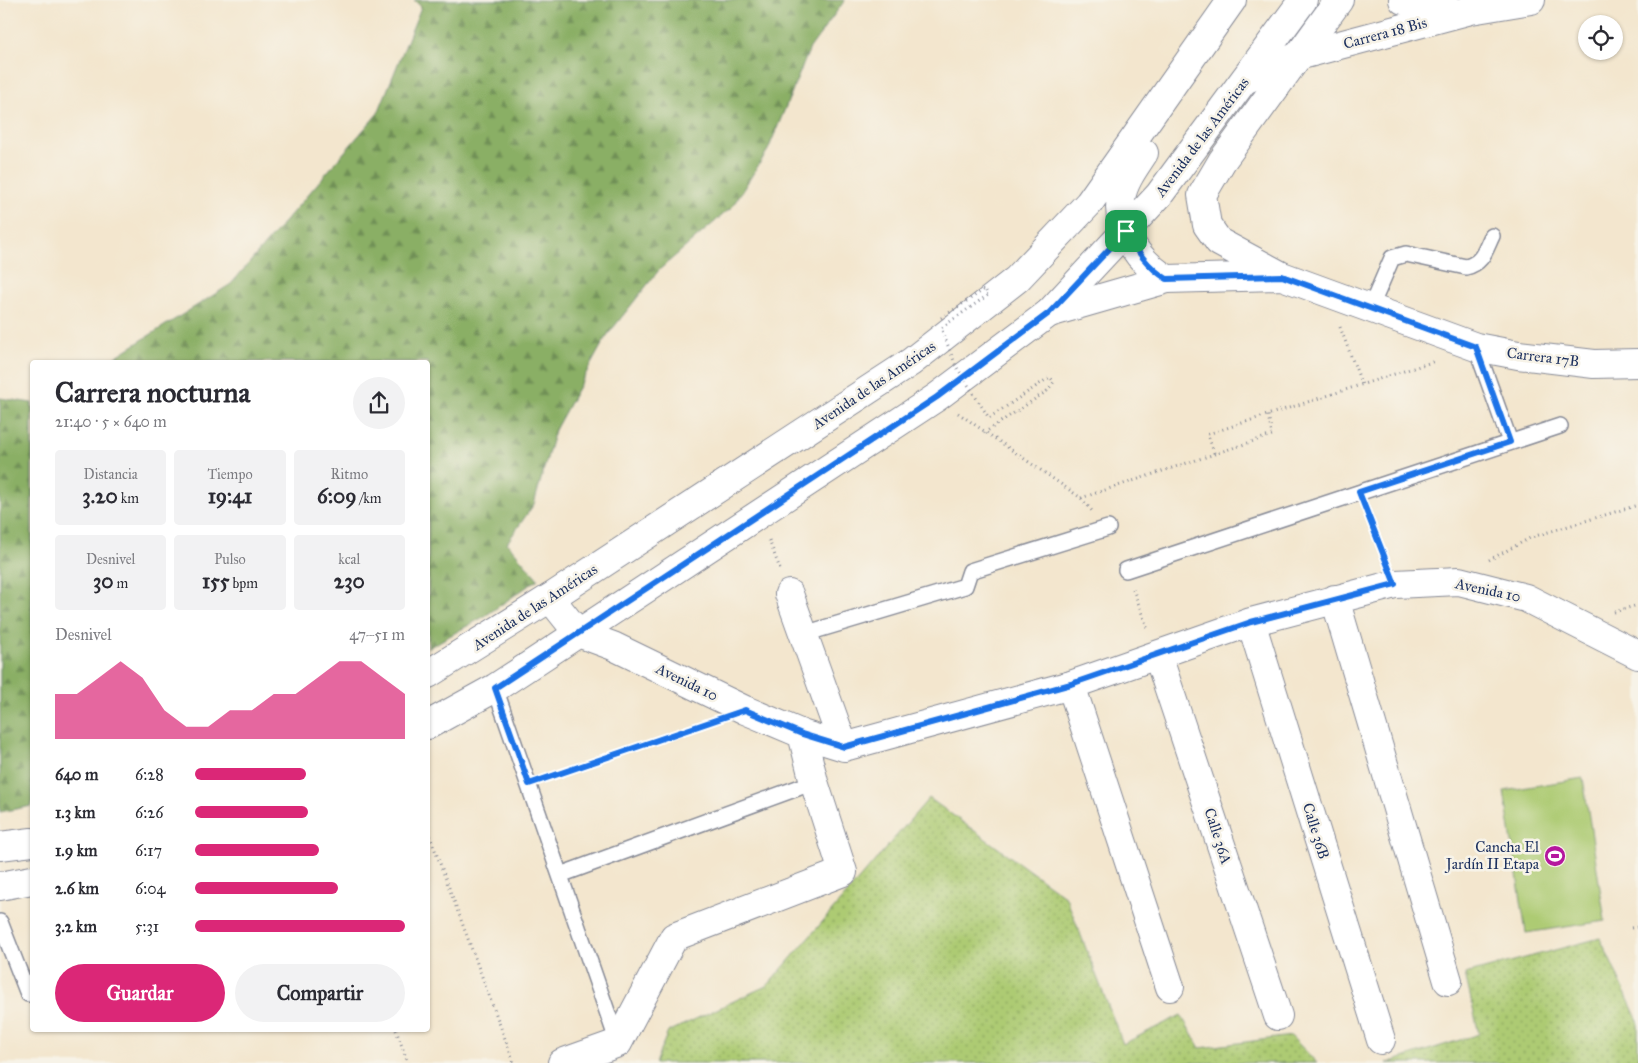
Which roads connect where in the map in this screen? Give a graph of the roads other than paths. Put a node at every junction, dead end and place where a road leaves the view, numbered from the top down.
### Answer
1 (1232, 0) edge
2 (1303, 0) edge
3 (1339, 0) edge
4 (1403, 0) edge
5 (1531, 0) edge
6 (1471, 10) junction
7 (1200, 46) junction
8 (1298, 56) junction
9 (1247, 79) junction
10 (1126, 231) junction
11 (1492, 236) dead end
12 (1282, 276) junction
13 (1167, 279) junction
14 (1370, 309) junction
15 (1049, 313) junction
16 (1476, 347) junction
17 (1638, 363) edge
18 (1560, 426) dead end
19 (1510, 442) junction
20 (1108, 528) road end
21 (1126, 570) road end
22 (789, 594) road end
23 (550, 598) junction
24 (1335, 598) junction
25 (1251, 622) junction
26 (578, 633) junction
27 (804, 634) junction
28 (1638, 655) edge
29 (1158, 656) junction
30 (430, 673) edge
31 (1071, 684) junction
32 (495, 688) junction
33 (430, 724) edge
34 (802, 734) junction
35 (844, 747) junction
36 (814, 782) junction
37 (30, 842) edge
38 (0, 846) edge
39 (560, 875) junction
40 (30, 880) edge
41 (0, 886) edge
42 (0, 922) edge
43 (1448, 981) dead end
44 (1170, 987) dead end
45 (28, 994) dead end
46 (1278, 1016) dead end
47 (1381, 1040) dead end
48 (618, 1043) junction
49 (562, 1063) edge

1 - 7 street, Avenida de las Américas
2 - 9 street, Avenida de las Américas
3 - 8 street, Carrera 18 Bis
4 - 6 street, Carrera 18 Bis
5 - 6 street, Carrera 18 Bis
6 - 8 street, Carrera 18 Bis
7 - 10 street
7 - 23 street, Avenida de las Américas
8 - 9 street, Carrera 18 Bis
8 - 12 street, Carrera 17B
9 - 10 street, Avenida de las Américas
10 - 13 street
10 - 15 street, Avenida de las Américas
11 - 14 lane
12 - 13 street, Carrera 17B
12 - 14 street, Carrera 17B
13 - 15 street, Carrera 17B
14 - 16 street, Carrera 17B
15 - 26 street, Avenida de las Américas
16 - 17 street, Carrera 17B
16 - 19 lane
18 - 19 lane
19 - 21 lane
20 - 27 lane
22 - 27 street
23 - 26 street
23 - 30 street, Avenida de las Américas
24 - 25 street, Avenida 10
24 - 28 street, Avenida 10
24 - 43 street
25 - 29 street, Avenida 10
25 - 47 street, Calle 36B
26 - 32 street, Avenida de las Américas
26 - 34 street, Avenida 10
27 - 35 street
29 - 31 street, Avenida 10
29 - 46 street, Calle 36A
31 - 35 street, Avenida 10
31 - 44 street
32 - 33 street, Avenida de las Américas
32 - 39 lane
34 - 35 street, Avenida 10
34 - 36 street
36 - 39 lane
36 - 48 street
37 - 38 street
39 - 48 lane
40 - 41 street
42 - 45 lane
48 - 49 street

